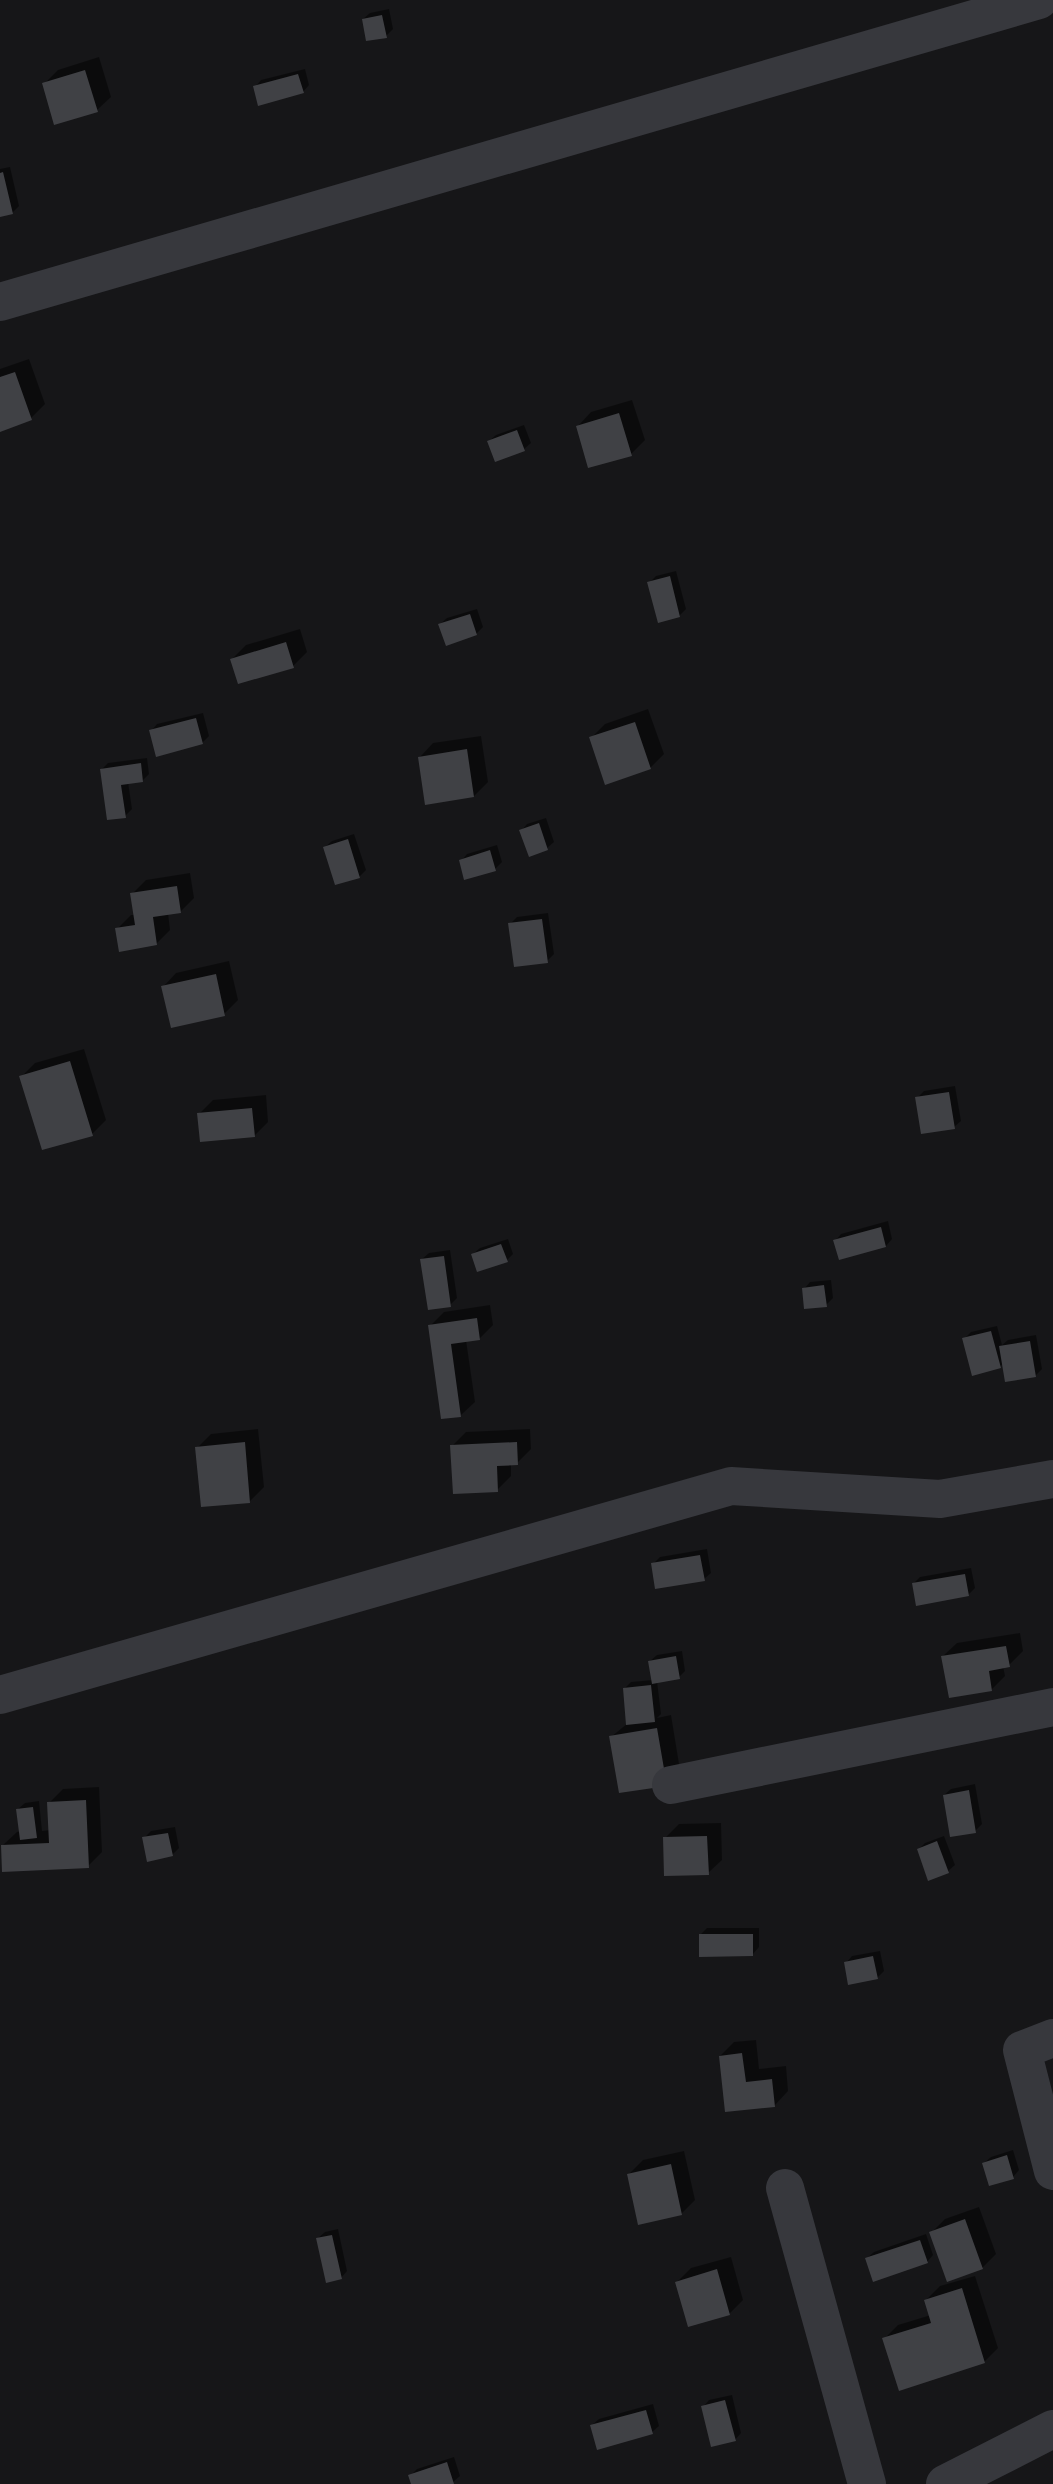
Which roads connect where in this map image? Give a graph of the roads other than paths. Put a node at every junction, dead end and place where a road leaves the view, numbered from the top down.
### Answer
1 (1039, 0) edge
2 (0, 302) edge
3 (1053, 1479) edge
4 (0, 1695) edge
5 (1053, 1707) edge
6 (671, 1785) dead end
7 (1053, 2038) edge
8 (1053, 2171) edge
9 (785, 2188) dead end
10 (1053, 2429) edge
11 (867, 2484) edge
12 (945, 2484) edge

1 - 2 street
3 - 4 street
5 - 6 street
7 - 8 street
9 - 11 street
10 - 12 street

